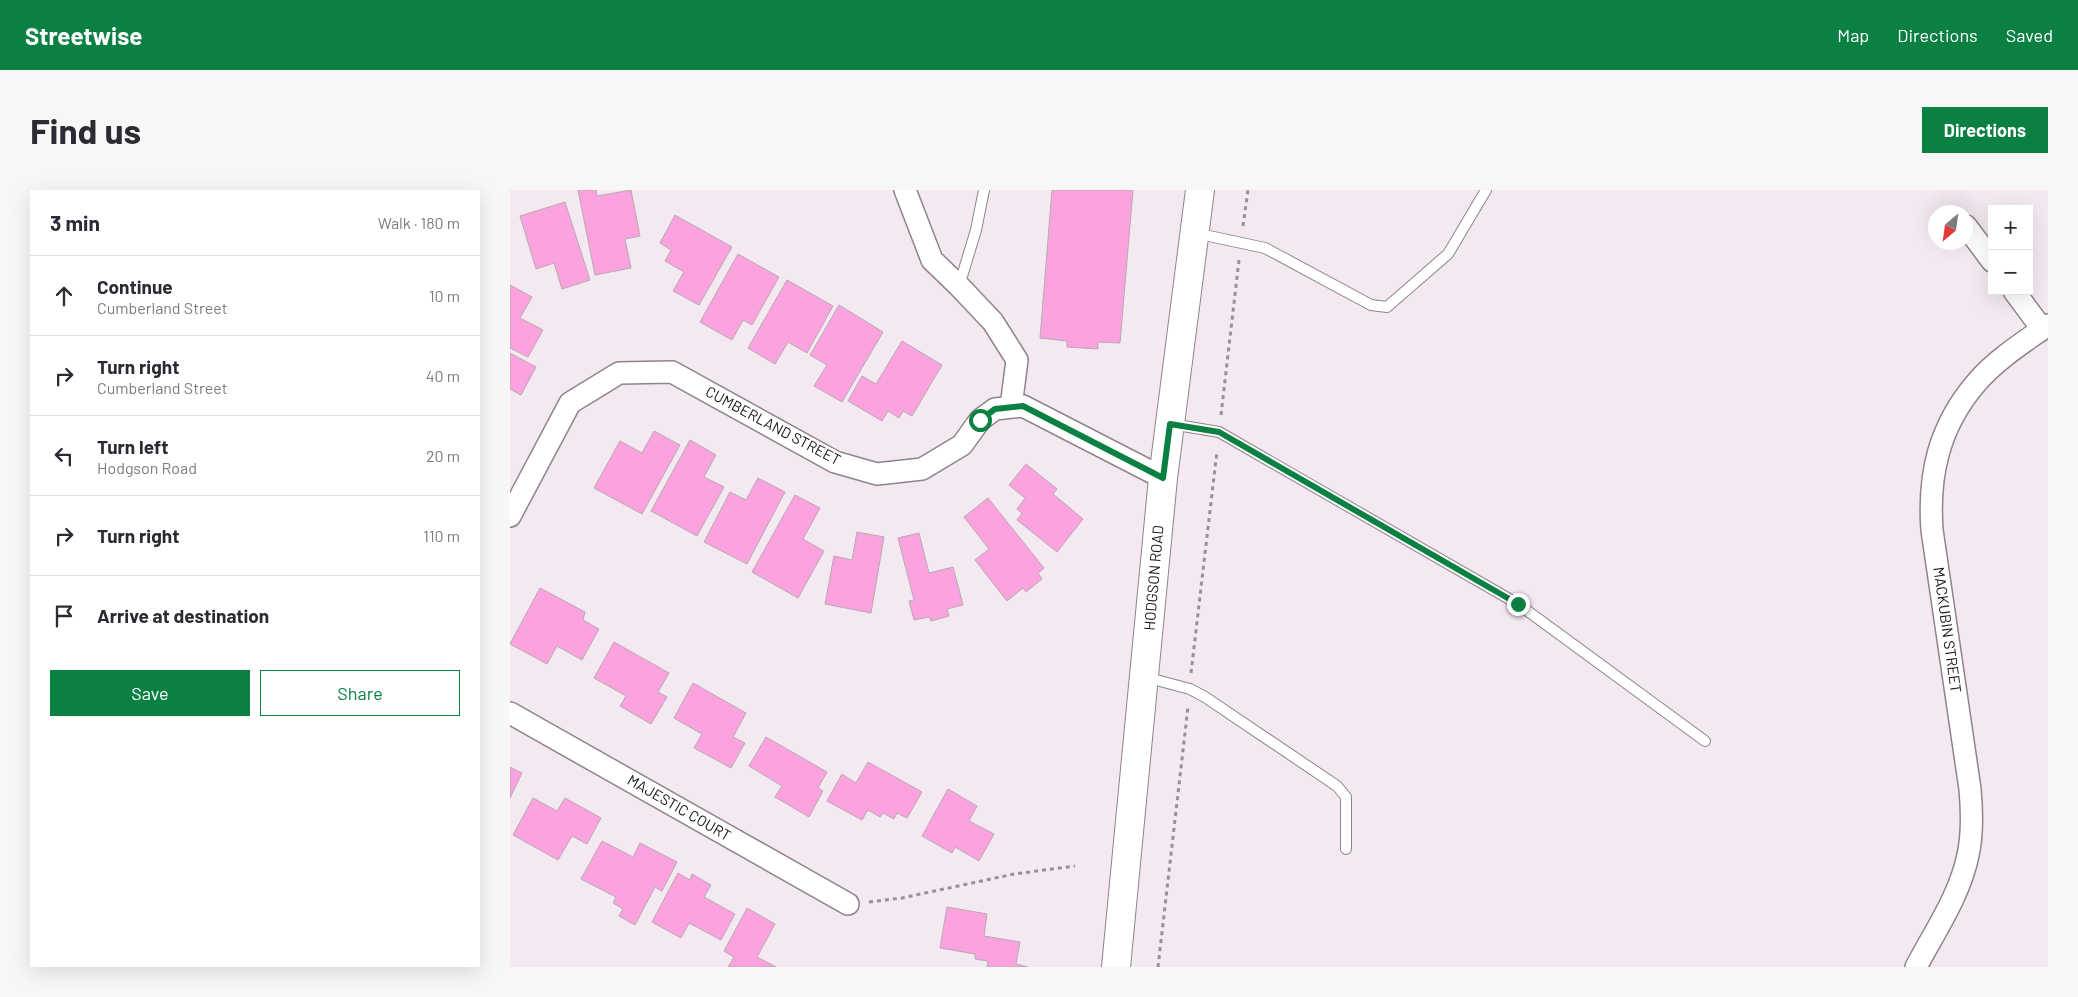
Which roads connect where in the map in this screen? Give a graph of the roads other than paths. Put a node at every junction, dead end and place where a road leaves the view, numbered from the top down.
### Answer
1 (905, 190) edge
2 (984, 190) edge
3 (1200, 190) edge
4 (1486, 190) edge
5 (1194, 233) junction
6 (1973, 235) edge
7 (1988, 256) edge
8 (959, 286) junction
9 (2017, 295) edge
10 (2045, 327) edge
11 (1011, 407) junction
12 (1170, 424) junction
13 (1163, 478) junction
14 (510, 516) edge
15 (1144, 677) junction
16 (510, 713) edge
17 (1705, 741) dead end
18 (1346, 849) dead end
19 (848, 904) road end
20 (1116, 967) edge
21 (1916, 967) edge

1 - 8 street
2 - 8 lane
3 - 5 main road, HODGSON ROAD
4 - 5 lane
5 - 12 main road, HODGSON ROAD
6 - 7 street
8 - 11 street
9 - 10 street
10 - 21 street, MACKUBIN STREET
11 - 13 street, CUMBERLAND STREET
11 - 14 street, CUMBERLAND STREET
12 - 13 main road, HODGSON ROAD
12 - 17 lane
13 - 15 main road, HODGSON ROAD
15 - 18 lane
15 - 20 main road, HODGSON ROAD
16 - 19 street, MAJESTIC COURT

